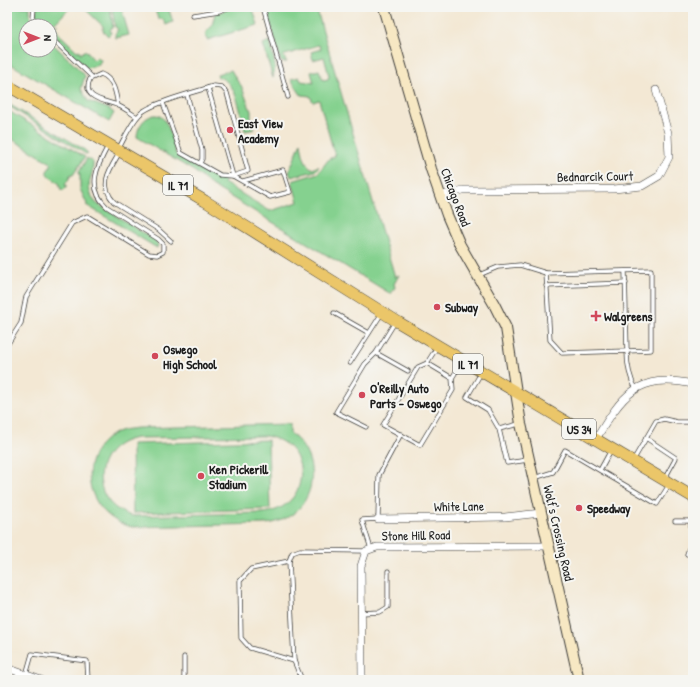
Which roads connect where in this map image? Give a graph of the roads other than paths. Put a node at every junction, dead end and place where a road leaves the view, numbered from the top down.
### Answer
1 (34, 7) edge
2 (230, 7) edge
3 (263, 7) edge
4 (384, 7) edge
5 (193, 15) dead end
6 (33, 18) edge
7 (58, 45) edge
8 (92, 77) junction
9 (7, 84) edge
10 (208, 88) junction
11 (656, 90) dead end
12 (187, 95) junction
13 (288, 97) dead end
14 (163, 103) junction
15 (118, 106) junction
16 (137, 117) junction
17 (115, 149) junction
18 (200, 163) junction
19 (233, 176) junction
20 (243, 181) junction
21 (440, 196) junction
22 (171, 241) dead end
23 (626, 271) junction
24 (546, 273) junction
25 (478, 276) junction
26 (626, 283) junction
27 (546, 286) junction
28 (382, 312) junction
29 (334, 313) dead end
30 (396, 321) junction
31 (369, 333) junction
32 (7, 345) edge
33 (438, 346) junction
34 (627, 351) junction
35 (376, 353) junction
36 (463, 361) junction
37 (350, 363) dead end
38 (428, 363) junction
39 (408, 371) dead end
40 (482, 372) junction
41 (452, 378) junction
42 (693, 384) edge
43 (636, 389) junction
44 (515, 390) junction
45 (691, 422) dead end
46 (521, 424) junction
47 (366, 427) dead end
48 (499, 429) junction
49 (401, 434) junction
50 (646, 438) junction
51 (596, 439) junction
52 (612, 449) junction
53 (529, 460) junction
54 (633, 461) junction
55 (600, 470) junction
56 (533, 478) junction
57 (667, 481) junction
58 (693, 497) edge
59 (541, 513) junction
60 (378, 519) junction
61 (692, 520) edge
62 (675, 521) dead end
63 (548, 546) junction
64 (368, 550) junction
65 (687, 554) dead end
66 (289, 561) junction
67 (388, 571) dead end
68 (361, 613) junction
69 (8, 623) dead end
70 (7, 653) edge
71 (184, 657) dead end
72 (294, 661) junction
73 (7, 668) edge
74 (26, 675) junction
75 (41, 680) edge
76 (88, 680) edge
77 (184, 680) edge
78 (302, 680) edge
79 (362, 680) edge
80 (579, 680) edge

1 - 6 lane
2 - 5 lane
3 - 13 lane
4 - 21 main road, Chicago Road
7 - 8 lane
8 - 15 lane
8 - 15 lane
9 - 17 main road, IL 71
10 - 12 lane
10 - 19 lane
10 - 19 lane
11 - 21 street, Bednarcik Court
12 - 14 lane
12 - 18 lane
14 - 16 lane
14 - 18 lane
15 - 16 lane
16 - 17 lane
17 - 22 lane
17 - 28 main road, IL 71
17 - 32 lane
18 - 19 lane
19 - 20 lane
20 - 20 lane
21 - 25 main road, Chicago Road
23 - 24 lane
23 - 26 lane
23 - 34 lane
24 - 25 lane
24 - 27 lane
25 - 44 main road, Chicago Road
26 - 27 lane
26 - 34 lane
27 - 34 lane
28 - 30 main road, IL 71
28 - 31 lane
29 - 31 lane
30 - 33 main road, IL 71
30 - 35 lane
31 - 37 lane
33 - 36 main road, IL 71
33 - 38 lane
34 - 43 lane
35 - 39 lane
35 - 47 lane
36 - 40 main road, IL 71
36 - 41 lane
38 - 41 lane
38 - 49 lane
40 - 44 main road, IL 71
40 - 48 lane
41 - 49 lane
42 - 43 street
43 - 51 street
44 - 46 main road, Wolf's Crossing Road
44 - 51 main road, US 34
45 - 50 lane
46 - 48 lane
46 - 53 main road, Wolf's Crossing Road
48 - 53 lane
49 - 60 lane
50 - 54 lane
50 - 57 lane
51 - 52 main road, US 34
52 - 54 main road, US 34
52 - 55 lane
53 - 56 main road, Wolf's Crossing Road
54 - 57 main road, US 34
55 - 56 lane
55 - 57 lane
56 - 59 main road, Wolf's Crossing Road
57 - 58 main road, US 34
59 - 60 street, White Lane
59 - 63 main road, Wolf's Crossing Road
60 - 64 lane
61 - 62 lane
61 - 65 lane
63 - 64 street, Stone Hill Road
63 - 80 main road, Wolf's Crossing Road
64 - 66 lane
64 - 68 street, Stone Hill Road
66 - 72 lane
66 - 72 lane
67 - 68 lane
68 - 79 street, Stone Hill Road
69 - 70 lane
71 - 77 lane
72 - 78 lane
73 - 74 street
74 - 75 street
74 - 76 lane

